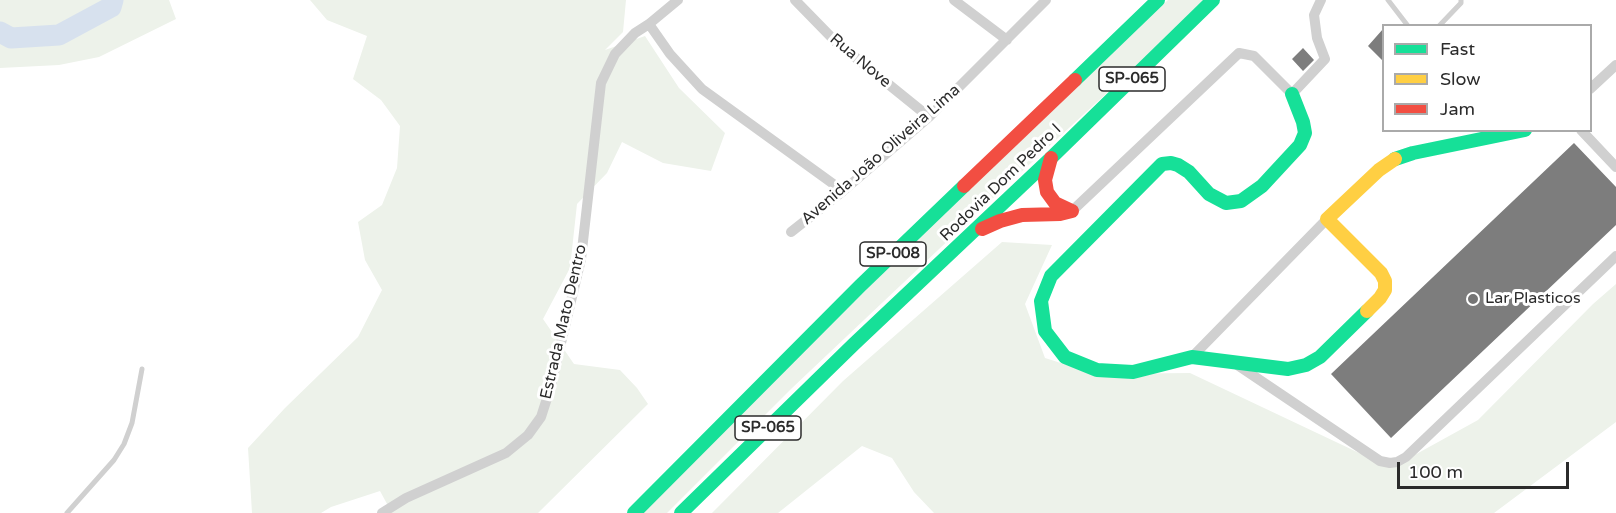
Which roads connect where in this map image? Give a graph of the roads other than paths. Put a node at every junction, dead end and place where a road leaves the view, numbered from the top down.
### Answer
1 (678, 0) edge
2 (795, 0) edge
3 (954, 0) edge
4 (1046, 0) edge
5 (1158, 0) edge
6 (1213, 0) edge
7 (1321, 0) edge
8 (1388, 0) edge
9 (1461, 0) edge
10 (649, 24) junction
11 (1406, 24) edge
12 (1441, 24) edge
13 (1007, 40) junction
14 (1616, 65) edge
15 (1592, 87) edge
16 (1292, 94) junction
17 (929, 117) junction
18 (1516, 132) edge
19 (1583, 132) edge
20 (1051, 158) junction
21 (1616, 167) edge
22 (843, 191) junction
23 (1072, 211) junction
24 (1328, 219) junction
25 (791, 232) dead end
26 (974, 232) junction
27 (1616, 256) edge
28 (1192, 357) junction
29 (1235, 363) junction
30 (142, 369) dead end
31 (67, 513) edge
32 (382, 513) edge
33 (634, 513) edge
34 (681, 513) edge

1 - 10 street, Estrada Mato Dentro
2 - 17 street, Rua Nove
3 - 13 street
4 - 13 street, Avenida João Oliveira Lima
5 - 33 main road, Rodovia Dom Pedro I / SP-008
6 - 20 main road, Rodovia Dom Pedro I / SP-065
7 - 16 street
8 - 11 lane
9 - 12 lane
10 - 22 street
10 - 32 street, Estrada Mato Dentro
13 - 17 street, Avenida João Oliveira Lima
14 - 15 street
16 - 23 street
16 - 28 main road
17 - 22 street, Avenida João Oliveira Lima
18 - 24 main road
19 - 21 street
20 - 23 main road
20 - 26 main road, Rodovia Dom Pedro I / SP-065
22 - 25 street, Avenida João Oliveira Lima
23 - 26 main road
24 - 28 street
24 - 29 main road
26 - 34 main road, Rodovia Dom Pedro I / SP-065
27 - 29 street
28 - 29 main road
30 - 31 lane

